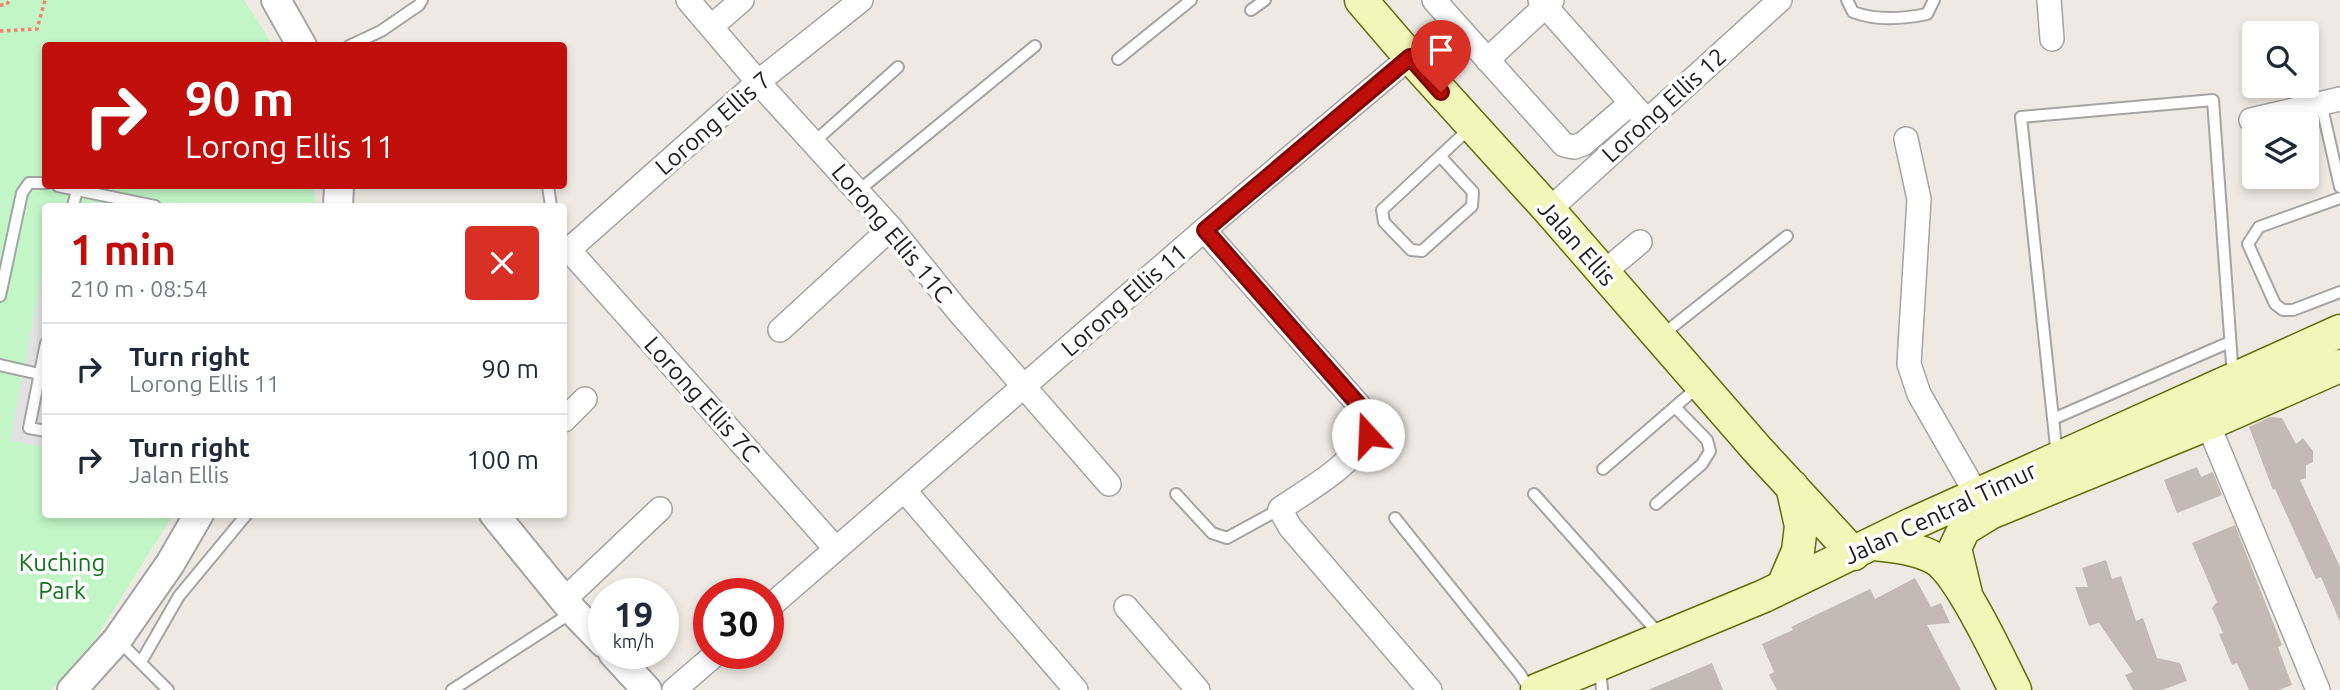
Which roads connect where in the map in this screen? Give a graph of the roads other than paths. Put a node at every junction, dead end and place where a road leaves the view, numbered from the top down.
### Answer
1 (276, 0) edge
2 (422, 0) edge
3 (688, 0) edge
4 (741, 0) edge
5 (861, 0) edge
6 (1191, 0) edge
7 (1265, 0) edge
8 (1361, 0) edge
9 (1434, 0) edge
10 (1780, 0) edge
11 (1847, 0) edge
12 (1934, 0) edge
13 (2049, 0) edge
14 (1546, 2) edge
15 (1251, 10) dead end
16 (711, 27) junction
17 (2052, 39) dead end
18 (300, 42) edge
19 (358, 42) edge
20 (1035, 46) dead end
21 (1410, 57) junction
22 (1118, 60) dead end
23 (1488, 60) junction
24 (898, 67) dead end
25 (758, 82) junction
26 (2330, 101) edge
27 (1631, 103) junction
28 (2284, 112) edge
29 (1647, 120) junction
30 (1473, 126) junction
31 (1906, 139) dead end
32 (814, 142) junction
33 (1440, 156) junction
34 (42, 183) edge
35 (2340, 187) edge
36 (72, 189) edge
37 (77, 190) junction
38 (858, 191) junction
39 (2340, 198) edge
40 (74, 203) edge
41 (140, 203) edge
42 (1549, 210) junction
43 (891, 228) junction
44 (1205, 230) junction
45 (1787, 236) dead end
46 (1640, 242) dead end
47 (567, 245) edge
48 (567, 249) edge
49 (1604, 273) junction
50 (2340, 292) edge
51 (0, 296) edge
52 (780, 330) dead end
53 (2340, 331) edge
54 (1660, 337) junction
55 (2230, 342) junction
56 (42, 361) edge
57 (0, 365) edge
58 (2340, 366) edge
59 (39, 374) junction
60 (2233, 379) junction
61 (1701, 384) junction
62 (1023, 387) junction
63 (586, 399) dead end
64 (1675, 407) junction
65 (567, 417) edge
66 (2053, 419) junction
67 (2208, 424) junction
68 (42, 430) edge
69 (2057, 459) junction
70 (1603, 468) dead end
71 (1109, 484) dead end
72 (1792, 486) junction
73 (904, 490) junction
74 (1176, 494) dead end
75 (1534, 494) dead end
76 (1978, 495) junction
77 (1656, 504) dead end
78 (660, 509) dead end
79 (1280, 509) junction
80 (197, 518) edge
81 (244, 518) edge
82 (497, 518) edge
83 (1395, 519) dead end
84 (836, 549) junction
85 (1863, 549) junction
86 (1783, 586) junction
87 (784, 594) edge
88 (1967, 598) junction
89 (569, 605) junction
90 (1126, 607) dead end
91 (588, 626) edge
92 (1662, 637) junction
93 (117, 640) junction
94 (141, 662) junction
95 (626, 669) edge
96 (698, 669) edge
97 (1601, 677) edge
98 (638, 684) edge
99 (1422, 688) edge
100 (72, 690) edge
101 (168, 690) edge
102 (452, 690) edge
103 (674, 690) edge
104 (1076, 690) edge
105 (1198, 690) edge
106 (1530, 690) edge
107 (1537, 690) edge
108 (2015, 690) edge
109 (2318, 690) edge

1 - 18 street
2 - 19 lane
3 - 16 street, Lorong Ellis 11C
4 - 16 street
5 - 25 street, Lorong Ellis 7
6 - 22 lane
7 - 15 lane
8 - 21 main road, Jalan Ellis
9 - 23 street
10 - 29 street, Lorong Ellis 12
11 - 12 lane
13 - 17 street
14 - 23 street
14 - 27 street
16 - 25 street, Lorong Ellis 11C
20 - 38 lane
21 - 30 main road, Jalan Ellis
21 - 44 street, Lorong Ellis 11
23 - 27 street
24 - 32 lane
25 - 32 street, Lorong Ellis 11C
25 - 47 street, Lorong Ellis 7
26 - 28 street
26 - 35 lane
27 - 29 street
29 - 42 street, Lorong Ellis 12
30 - 33 lane
30 - 42 main road, Jalan Ellis
31 - 76 street
32 - 38 street, Lorong Ellis 11C
33 - 33 lane
34 - 51 lane
36 - 37 lane
37 - 40 lane
37 - 41 lane
38 - 43 street, Lorong Ellis 11C
39 - 50 lane
42 - 49 main road, Jalan Ellis
43 - 52 street
43 - 62 street, Lorong Ellis 11C
44 - 62 street, Lorong Ellis 11
44 - 79 street
45 - 54 lane
46 - 49 street
48 - 84 street, Lorong Ellis 7C
49 - 54 main road, Jalan Ellis
53 - 60 main road, Jalan Central Timur
54 - 61 main road, Jalan Ellis
55 - 60 lane
55 - 66 lane
55 - 66 lane
56 - 59 lane
57 - 59 lane
58 - 67 main road, Jalan Central Timur
59 - 68 lane
60 - 69 main road, Jalan Central Timur
61 - 64 lane
61 - 72 main road, Jalan Ellis
62 - 71 street, Lorong Ellis 11C
62 - 73 street, Lorong Ellis 11
63 - 65 street
64 - 70 lane
64 - 77 lane
66 - 69 lane
67 - 88 main road, Jalan Central Timur
67 - 109 street
69 - 76 main road, Jalan Central Timur
72 - 85 main road, Jalan Ellis
72 - 86 main road, Jalan Ellis
73 - 84 street, Lorong Ellis 11
73 - 104 street
74 - 79 lane
75 - 92 lane
76 - 85 main road, Jalan Central Timur
78 - 89 street
79 - 99 street
80 - 93 street
81 - 94 lane
82 - 89 street
83 - 106 lane
84 - 87 street, Lorong Ellis 11
85 - 86 main road, Jalan Central Timur
85 - 88 main road
86 - 92 main road, Jalan Central Timur
88 - 108 main road
89 - 91 street
89 - 102 lane
90 - 105 street
92 - 97 main road, Jalan Central Timur
93 - 94 lane
93 - 100 street
94 - 101 lane
95 - 98 street
96 - 103 street
97 - 107 main road, Jalan Central Timur

